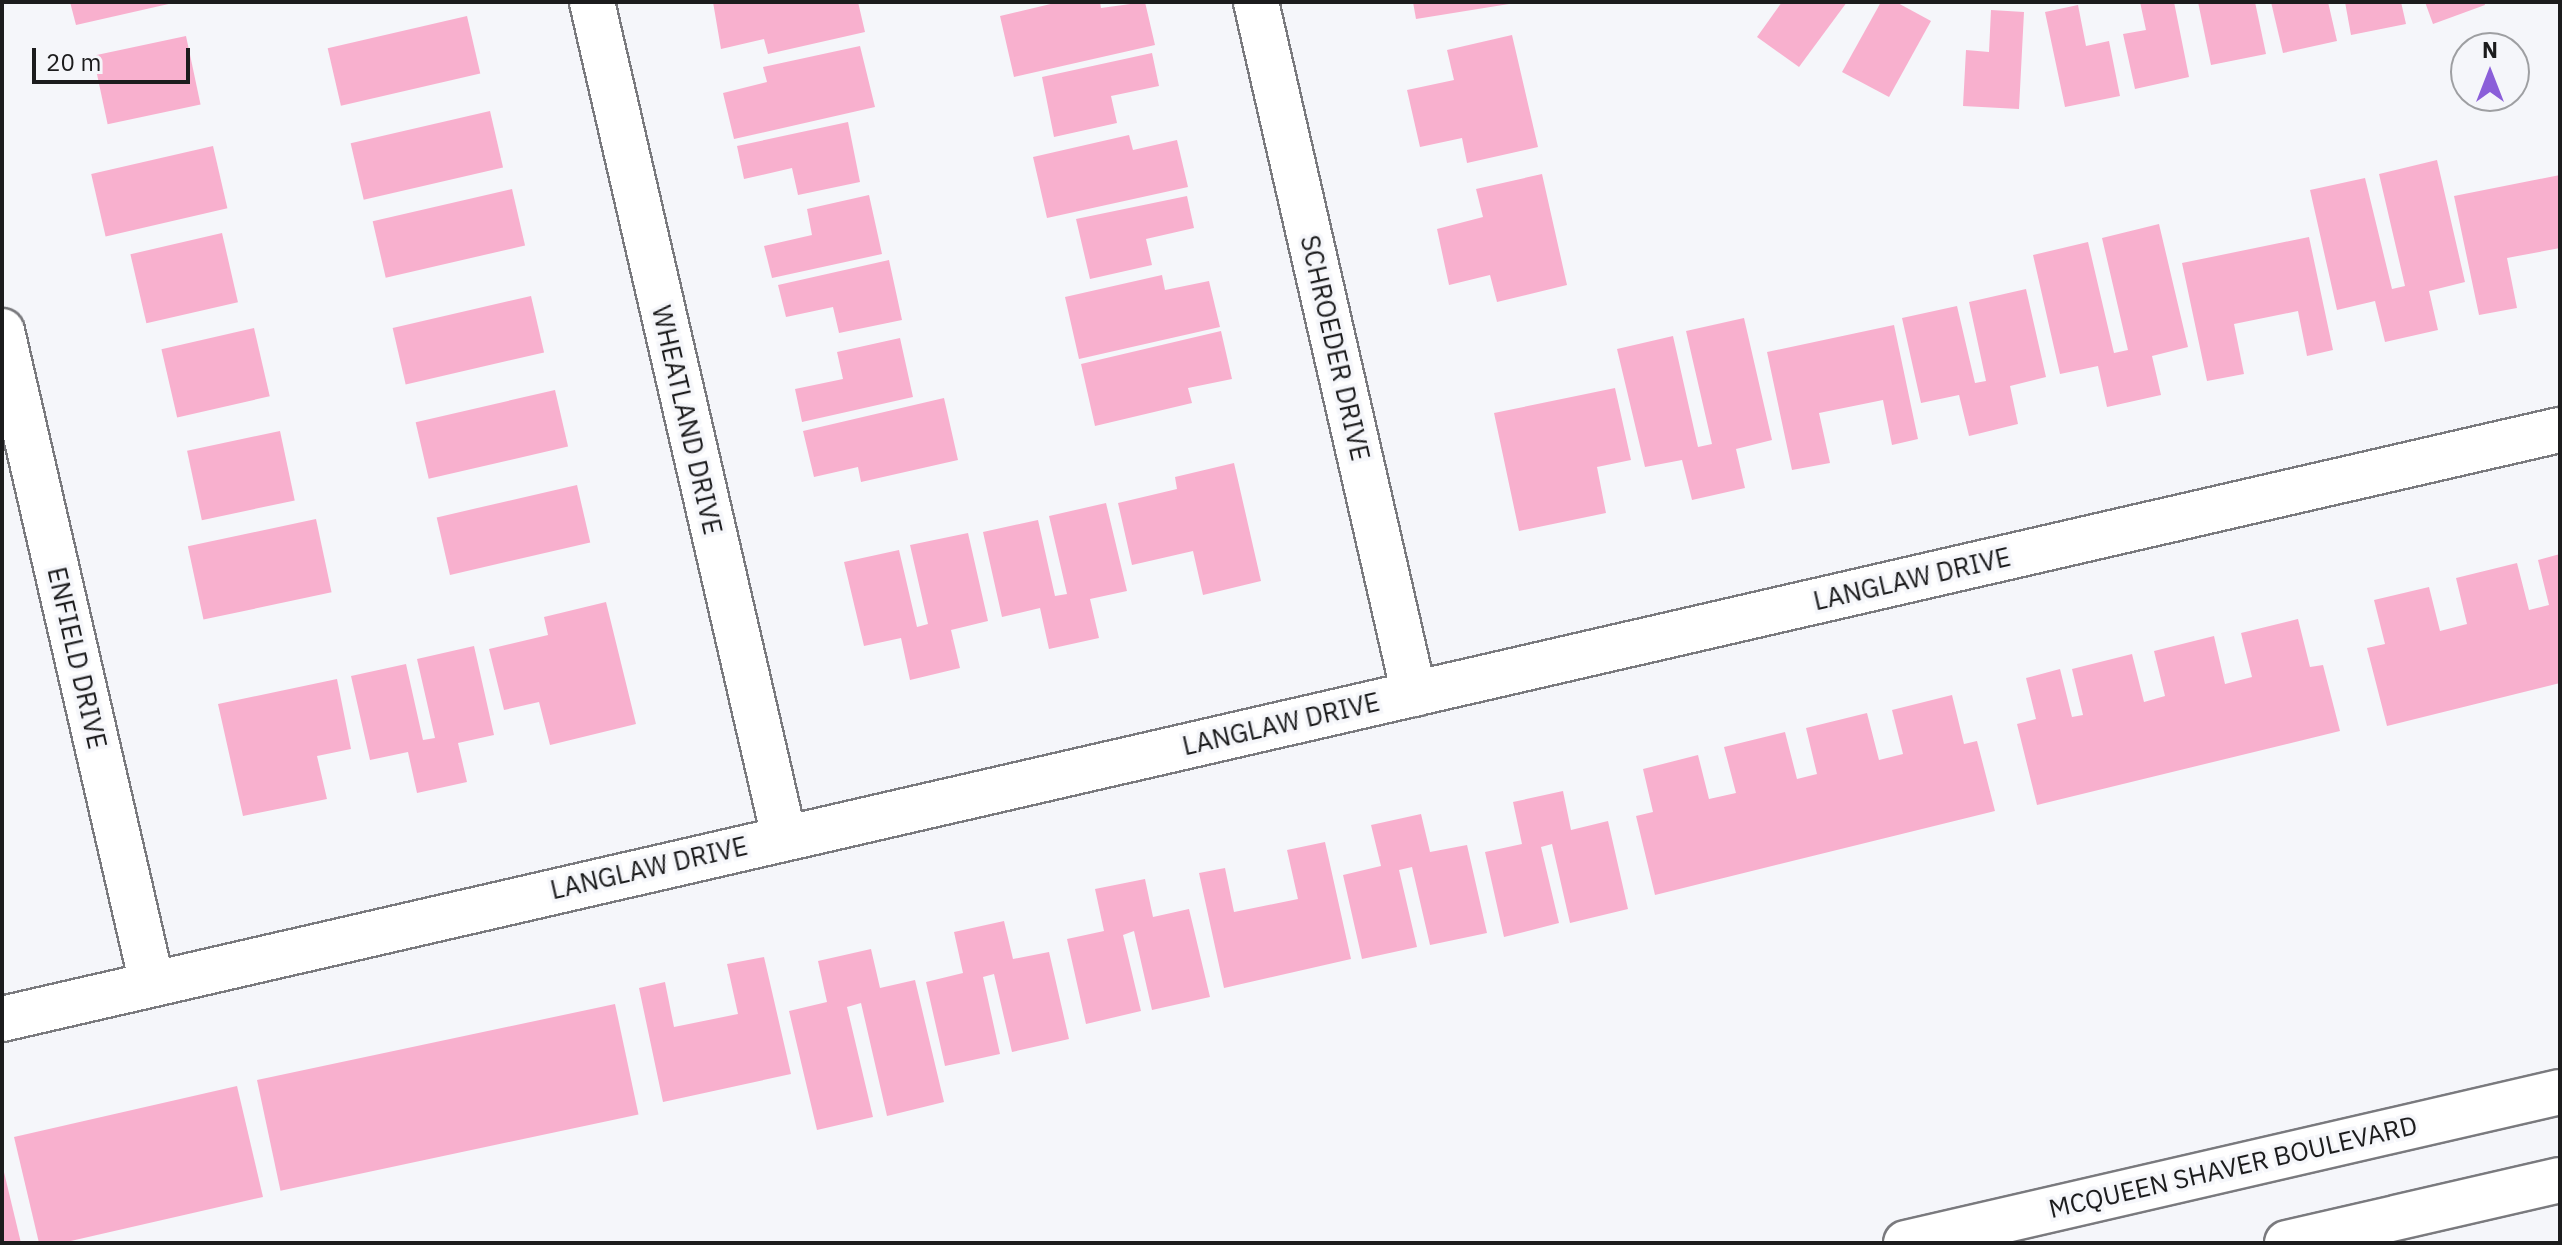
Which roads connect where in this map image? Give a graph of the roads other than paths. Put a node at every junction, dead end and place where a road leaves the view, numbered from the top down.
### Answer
1 (592, 2) edge
2 (1256, 2) edge
3 (2, 331) edge
4 (2560, 430) edge
5 (1414, 694) junction
6 (784, 837) junction
7 (152, 984) junction
8 (2, 1019) edge
9 (2560, 1092) edge
10 (2560, 1180) edge
11 (1906, 1243) edge
12 (2287, 1243) edge

1 - 6 street, WHEATLAND DRIVE
2 - 5 street, SCHROEDER DRIVE
3 - 7 street, ENFIELD DRIVE
4 - 5 street, LANGLAW DRIVE
5 - 6 street, LANGLAW DRIVE
6 - 7 street, LANGLAW DRIVE
7 - 8 street, LANGLAW DRIVE
9 - 11 street, MCQUEEN SHAVER BOULEVARD
10 - 12 street

